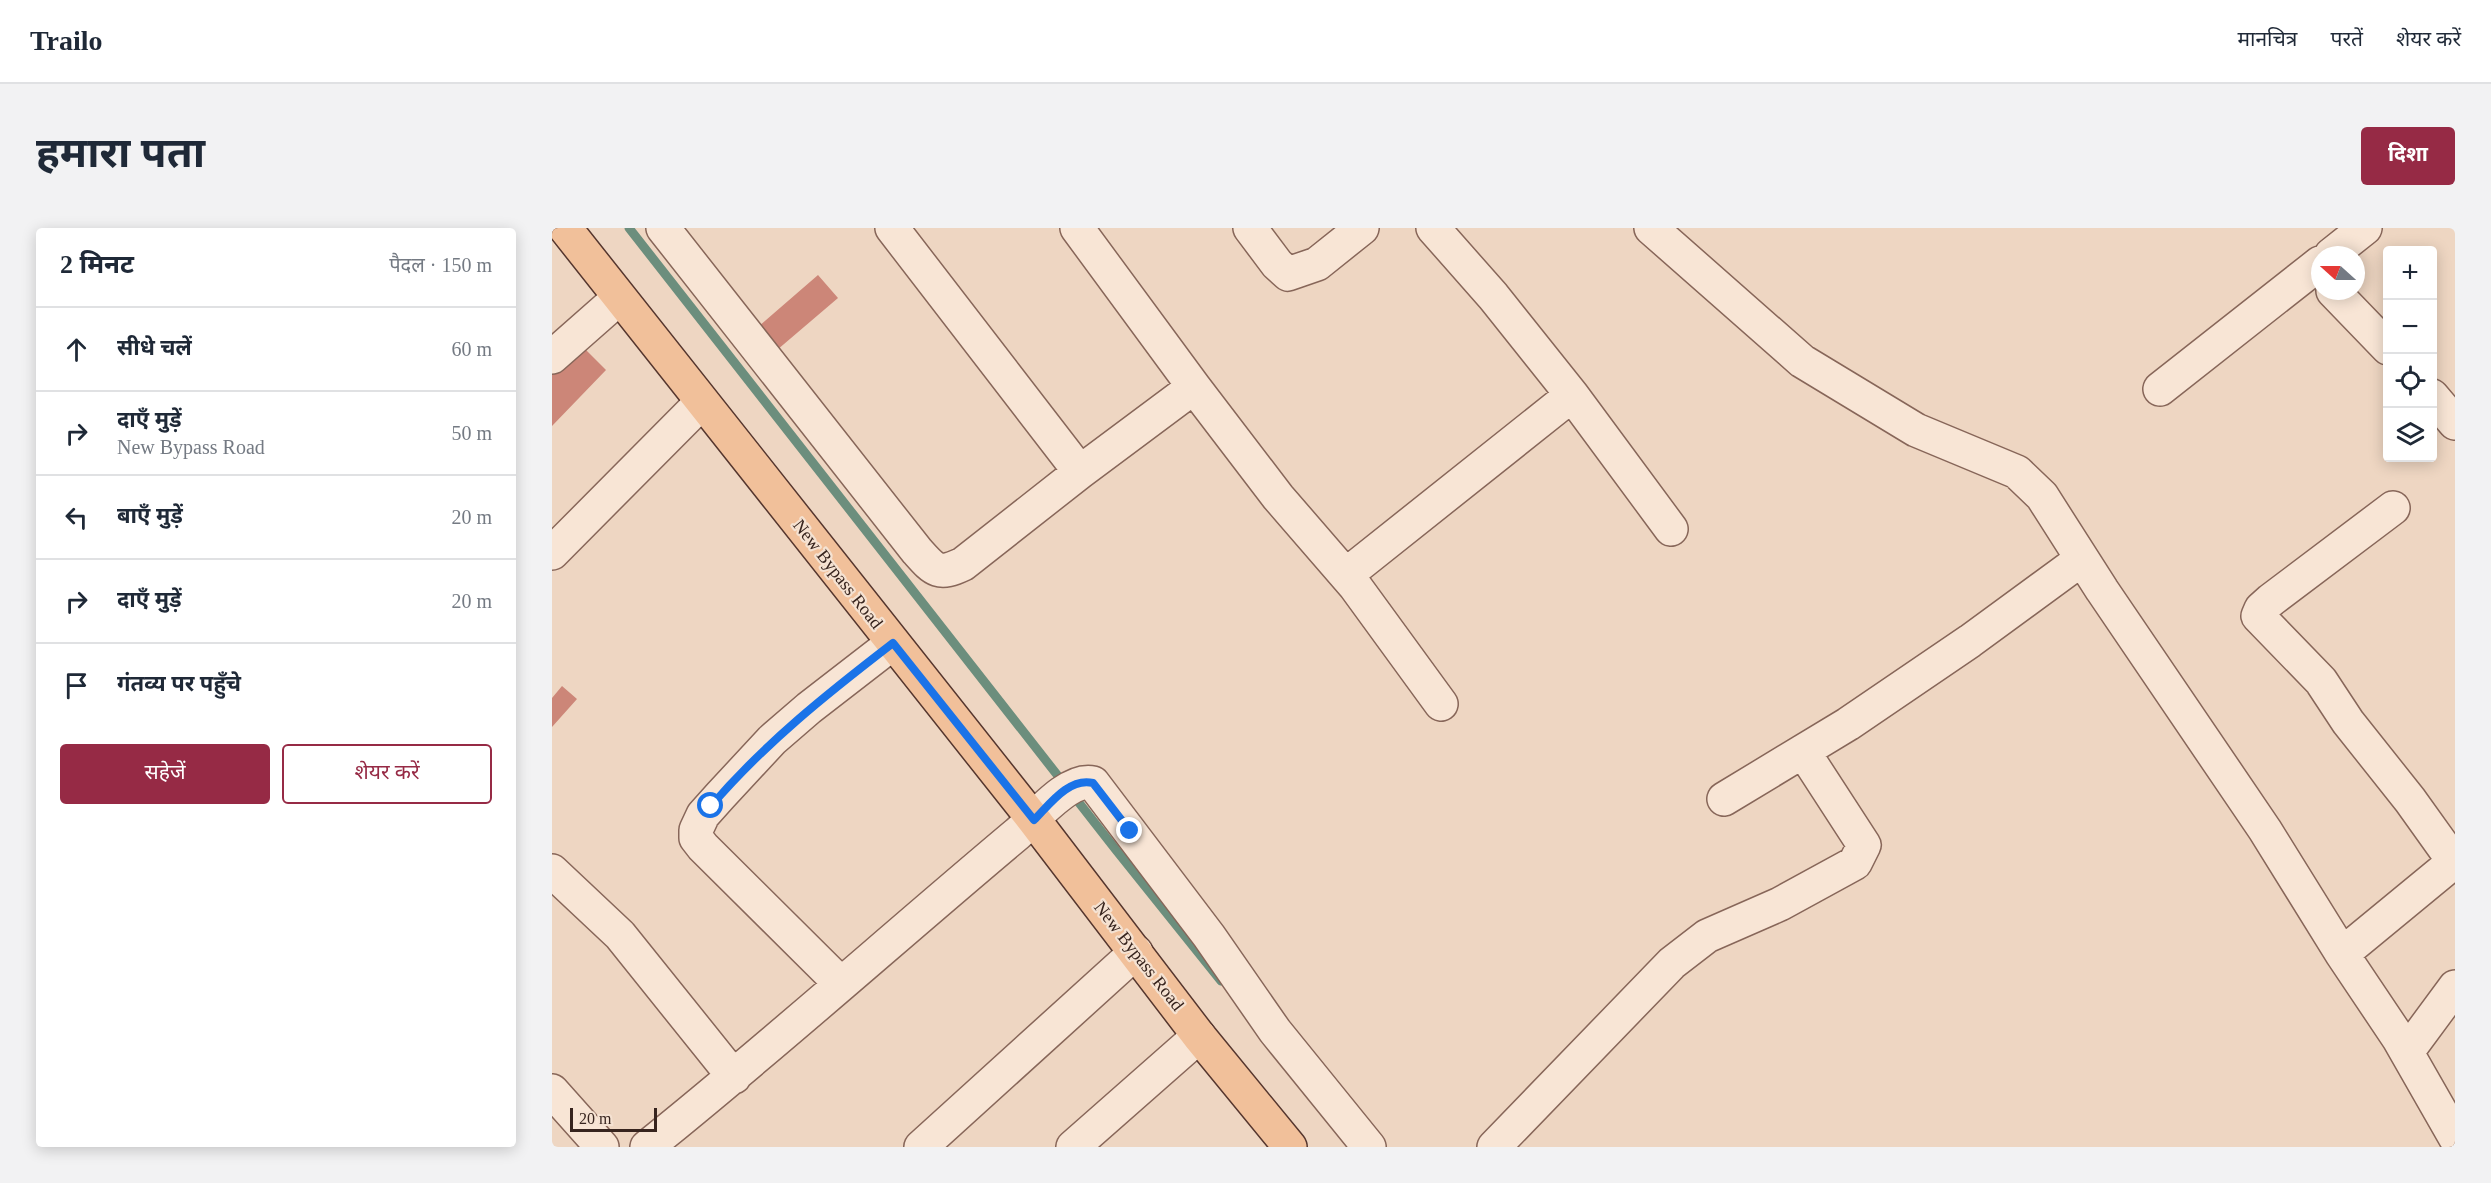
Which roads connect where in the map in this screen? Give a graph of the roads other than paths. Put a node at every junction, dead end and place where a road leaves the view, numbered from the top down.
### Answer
1 (565, 228) edge
2 (663, 228) edge
3 (892, 228) edge
4 (1077, 228) edge
5 (1251, 228) edge
6 (1362, 228) edge
7 (1433, 228) edge
8 (1651, 228) edge
9 (2365, 228) edge
10 (2347, 246) edge
11 (2311, 280) edge
12 (619, 298) junction
13 (2347, 300) edge
14 (2383, 342) edge
15 (552, 357) edge
16 (1194, 387) junction
17 (2160, 389) dead end
18 (1572, 395) junction
19 (2437, 401) edge
20 (702, 402) junction
21 (2455, 423) edge
22 (1080, 472) junction
23 (2393, 508) dead end
24 (1671, 529) dead end
25 (552, 553) edge
26 (2082, 560) junction
27 (1346, 575) junction
28 (893, 643) junction
29 (1442, 704) dead end
30 (1803, 751) junction
31 (1724, 799) dead end
32 (1034, 820) junction
33 (2455, 862) edge
34 (552, 871) edge
35 (1136, 952) junction
36 (2342, 954) junction
37 (841, 984) junction
38 (2455, 987) edge
39 (1199, 1036) junction
40 (2407, 1052) junction
41 (734, 1077) junction
42 (552, 1092) edge
43 (2455, 1137) edge
44 (602, 1147) edge
45 (647, 1147) edge
46 (921, 1147) edge
47 (1073, 1147) edge
48 (1290, 1147) edge
49 (1369, 1147) edge
50 (1494, 1147) edge

1 - 12 main road, New Bypass Road
2 - 22 street
3 - 22 street
4 - 16 street
5 - 6 street
7 - 18 street
8 - 26 street
9 - 10 street
11 - 17 street
12 - 15 street
12 - 20 main road, New Bypass Road
13 - 14 street
16 - 22 street
16 - 27 street
18 - 24 street
18 - 27 street
19 - 21 street
20 - 25 street
20 - 28 main road, New Bypass Road
23 - 33 street
26 - 30 street
26 - 36 street
27 - 29 street
28 - 32 main road, New Bypass Road
28 - 37 street
30 - 31 street
30 - 50 street
32 - 35 main road, New Bypass Road
32 - 37 street
32 - 49 street
33 - 36 street
34 - 41 street
35 - 39 main road, New Bypass Road
35 - 46 street
36 - 40 street
37 - 41 street
38 - 40 street
39 - 47 street
39 - 48 main road, New Bypass Road
40 - 43 street
41 - 45 street
42 - 44 street

